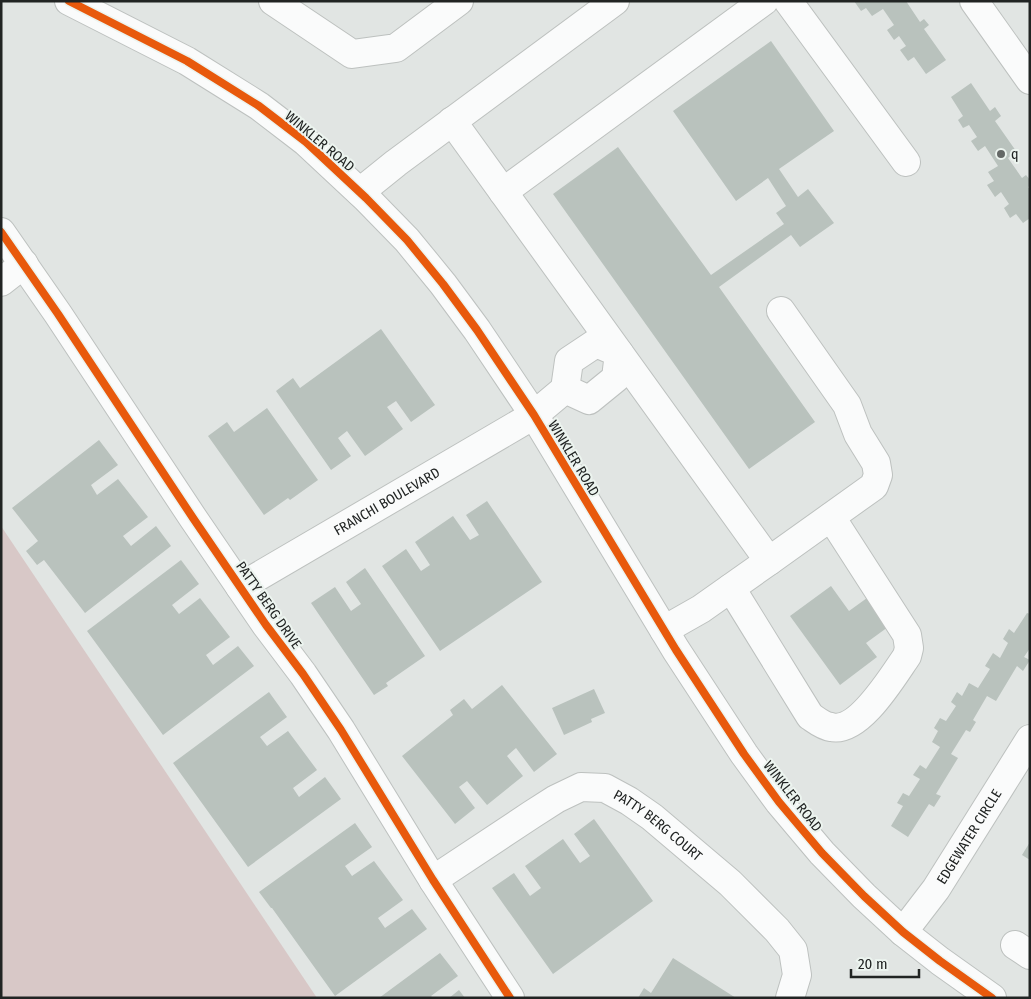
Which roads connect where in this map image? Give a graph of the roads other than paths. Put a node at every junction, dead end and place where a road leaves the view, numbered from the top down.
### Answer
1 (69, 1) edge
2 (273, 1) edge
3 (459, 1) edge
4 (615, 1) edge
5 (764, 1) edge
6 (788, 1) edge
7 (974, 1) edge
8 (1030, 80) edge
9 (452, 121) junction
10 (906, 162) dead end
11 (360, 192) junction
12 (503, 192) junction
13 (1, 232) edge
14 (24, 264) junction
15 (1, 282) edge
16 (781, 312) dead end
17 (619, 353) junction
18 (565, 389) junction
19 (534, 415) junction
20 (831, 517) junction
21 (769, 561) junction
22 (240, 587) junction
23 (731, 588) junction
24 (664, 630) junction
25 (1030, 738) edge
26 (433, 880) junction
27 (903, 932) junction
28 (510, 998) edge
29 (790, 998) edge
30 (992, 998) edge

1 - 11 street, WINKLER ROAD
2 - 3 street
4 - 9 street
5 - 12 street
6 - 10 street
7 - 8 street
9 - 11 street
9 - 12 street
11 - 19 street, WINKLER ROAD
12 - 17 street
13 - 14 street, PATTY BERG DRIVE
14 - 15 street
14 - 22 street, PATTY BERG DRIVE
16 - 20 street
17 - 18 street
17 - 18 street
17 - 21 street
18 - 19 street, FRANCHI BOULEVARD
19 - 22 street, FRANCHI BOULEVARD
19 - 24 street, WINKLER ROAD
20 - 21 street
20 - 23 street
21 - 23 street
22 - 26 street, PATTY BERG DRIVE
23 - 24 street
24 - 27 street, WINKLER ROAD
25 - 27 street, EDGEWATER CIRCLE
26 - 28 street, PATTY BERG DRIVE
26 - 29 street, PATTY BERG COURT
27 - 30 street, WINKLER ROAD

